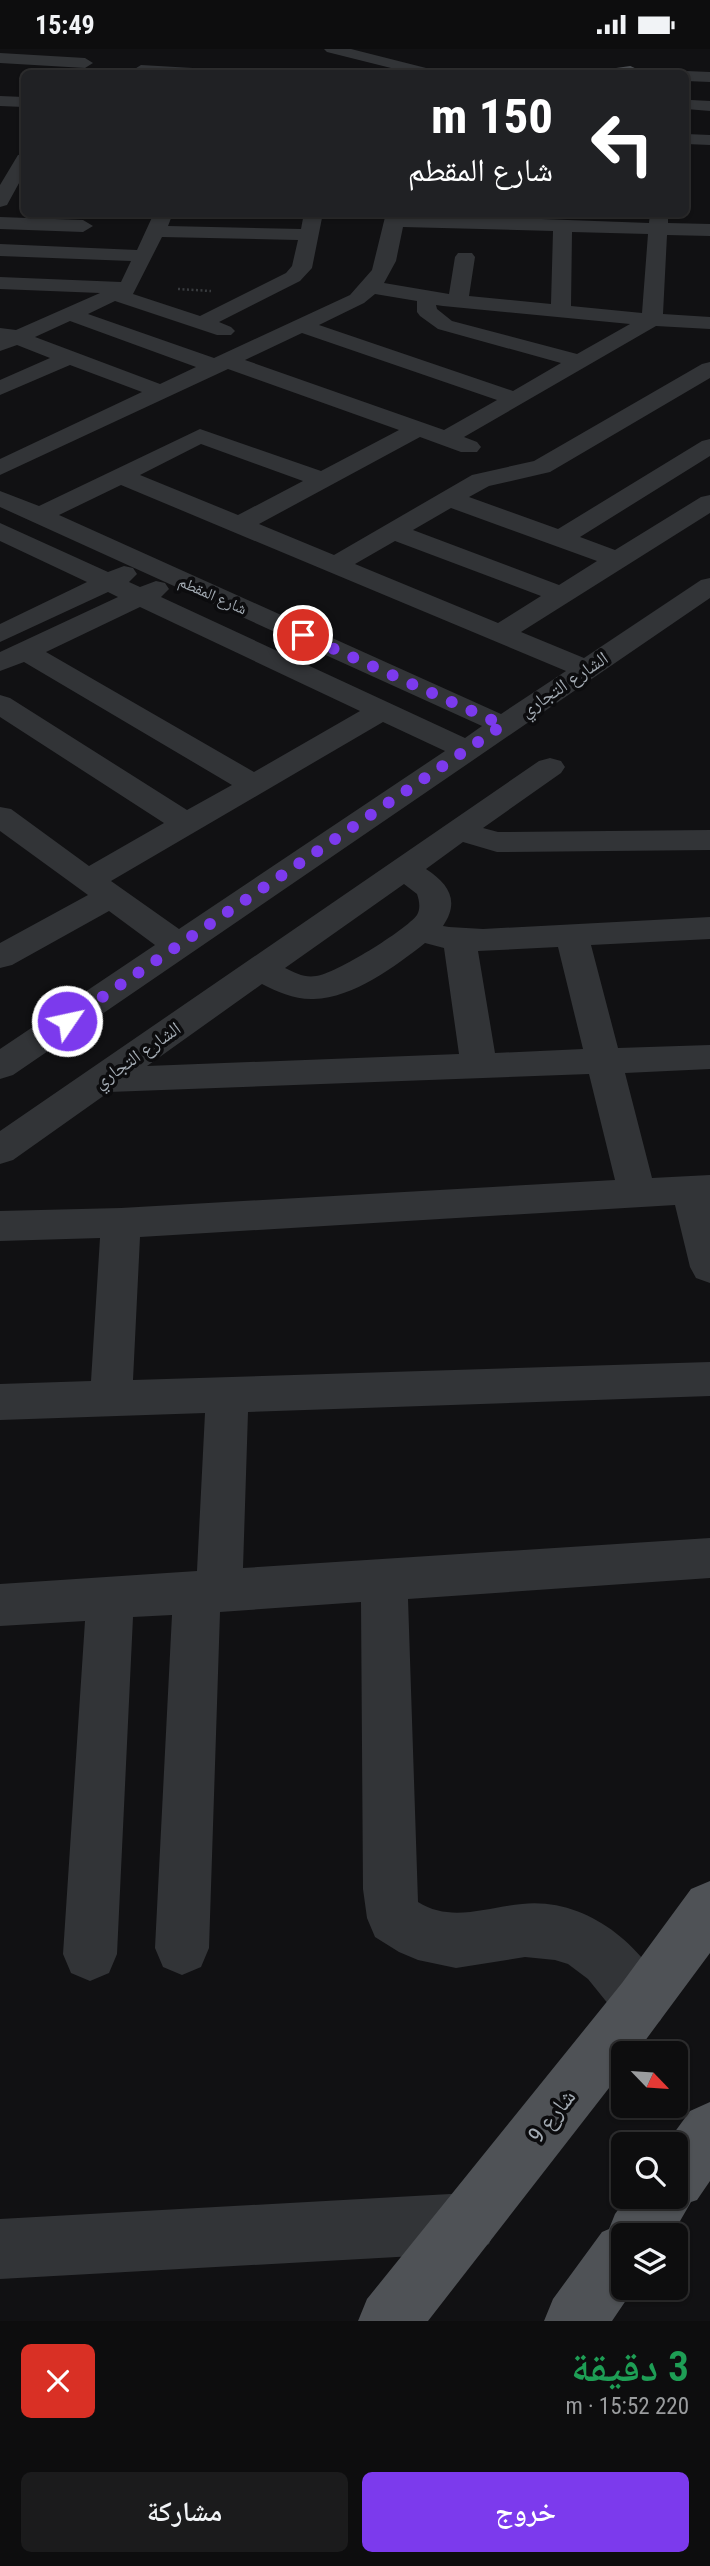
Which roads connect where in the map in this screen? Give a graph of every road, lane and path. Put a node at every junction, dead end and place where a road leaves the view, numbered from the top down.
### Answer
1 (332, 49) edge
2 (0, 58) edge
3 (72, 70) edge
4 (416, 70) edge
5 (689, 76) edge
6 (710, 77) edge
7 (0, 93) edge
8 (21, 94) edge
9 (0, 101) edge
10 (21, 102) edge
11 (710, 106) edge
12 (689, 108) edge
13 (689, 139) edge
14 (710, 140) edge
15 (689, 146) edge
16 (710, 148) edge
17 (15, 161) edge
18 (1, 199) edge
19 (313, 217) edge
20 (395, 217) edge
21 (465, 218) edge
22 (87, 220) edge
23 (659, 221) edge
24 (160, 222) edge
25 (0, 223) edge
26 (554, 225) junction
27 (710, 230) edge
28 (309, 235) junction
29 (0, 250) edge
30 (69, 253) junction
31 (144, 256) junction
32 (465, 257) dead end
33 (542, 261) dead end
34 (0, 283) edge
35 (541, 285) dead end
36 (372, 287) junction
37 (124, 290) junction
38 (261, 295) junction
39 (429, 298) junction
40 (458, 301) junction
41 (551, 310) junction
42 (72, 315) junction
43 (652, 320) junction
44 (202, 323) junction
45 (707, 325) edge
46 (301, 326) junction
47 (6, 338) edge
48 (262, 344) junction
49 (70, 358) junction
50 (581, 362) junction
51 (221, 363) junction
52 (707, 373) edge
53 (0, 388) edge
54 (161, 392) junction
55 (516, 399) junction
56 (418, 429) junction
57 (445, 439) junction
58 (0, 442) edge
59 (710, 446) edge
60 (30, 454) junction
61 (0, 468) edge
62 (531, 470) junction
63 (119, 475) junction
64 (323, 480) junction
65 (0, 498) edge
66 (448, 498) junction
67 (710, 502) edge
68 (39, 516) junction
69 (239, 525) junction
70 (0, 531) edge
71 (392, 531) junction
72 (560, 539) junction
73 (618, 560) junction
74 (145, 563) junction
75 (335, 565) junction
76 (178, 579) junction
77 (107, 582) junction
78 (710, 586) edge
79 (562, 595) junction
80 (139, 597) junction
81 (0, 634) edge
82 (499, 634) junction
83 (13, 657) edge
84 (586, 669) junction
85 (0, 704) edge
86 (383, 711) junction
87 (503, 725) junction
88 (466, 750) junction
89 (550, 767) dead end
90 (254, 785) junction
91 (187, 824) junction
92 (5, 825) edge
93 (459, 831) junction
94 (710, 840) edge
95 (404, 869) junction
96 (99, 888) junction
97 (710, 929) edge
98 (418, 931) junction
99 (572, 935) junction
100 (460, 940) junction
101 (178, 945) junction
102 (0, 957) edge
103 (261, 969) junction
104 (710, 1057) edge
105 (604, 1061) junction
106 (0, 1066) edge
107 (479, 1066) junction
108 (101, 1080) junction
109 (0, 1150) edge
110 (700, 1189) edge
111 (637, 1193) junction
112 (121, 1223) junction
113 (0, 1226) edge
114 (710, 1267) edge
115 (710, 1380) edge
116 (227, 1394) junction
117 (111, 1398) junction
118 (0, 1402) edge
119 (710, 1558) edge
120 (384, 1580) junction
121 (208, 1591) junction
122 (110, 1598) junction
123 (0, 1605) edge
124 (710, 1908) edge
125 (182, 1948) dead end
126 (90, 1954) dead end
127 (641, 2001) junction
128 (710, 2131) edge
129 (688, 2162) edge
130 (468, 2223) junction
131 (0, 2249) edge
132 (611, 2270) edge
133 (389, 2321) edge
134 (575, 2321) edge

1 - 4 street
2 - 3 street
5 - 6 street
7 - 8 street
9 - 10 street
11 - 12 street
13 - 14 street
15 - 16 street
17 - 18 street
19 - 28 street
20 - 21 street
20 - 36 street
21 - 26 street
22 - 25 street
22 - 30 street
23 - 26 street
23 - 27 street
23 - 43 street
24 - 28 street
24 - 31 street
26 - 33 street
26 - 41 street
28 - 38 street
29 - 30 street
30 - 31 street
31 - 37 street
32 - 40 street
34 - 37 street
35 - 41 street
36 - 39 street
36 - 46 street
37 - 38 path
37 - 42 street
37 - 44 street
38 - 44 street
39 - 40 street
39 - 50 street
40 - 41 street
41 - 43 street
42 - 47 street
42 - 51 street
43 - 45 street
43 - 50 street
44 - 48 street
46 - 48 street
46 - 55 street
47 - 49 street
48 - 51 street
49 - 53 street
49 - 54 street
50 - 55 street
51 - 54 street
51 - 56 street
52 - 62 street
54 - 60 street
55 - 57 street
56 - 57 street
56 - 64 street
57 - 62 street
58 - 60 street
59 - 72 street
60 - 61 street
62 - 66 street
63 - 64 street
63 - 68 street
63 - 69 street
64 - 69 street
65 - 68 street, شارع المقطم
66 - 71 street
66 - 72 street
67 - 73 street
68 - 74 street, شارع المقطم
69 - 75 street
70 - 77 street, شارع المقطم
71 - 75 street
71 - 79 street
72 - 73 street
73 - 79 street
74 - 76 street, شارع المقطم
74 - 77 street
75 - 82 street
76 - 80 street
76 - 87 street, شارع المقطم
77 - 80 street, شارع المقطم
77 - 81 street
78 - 84 street, الشارع التجاري
79 - 82 street
80 - 83 street
80 - 86 street, شارع المقطم
82 - 84 street
83 - 90 street
84 - 87 street, الشارع التجاري
85 - 91 street
86 - 88 street, شارع المقطم
86 - 90 street
87 - 88 street, الشارع التجاري
88 - 101 street, الشارع التجاري
89 - 93 street, الشارع التجاري
90 - 91 street
91 - 96 street
92 - 96 street
93 - 94 street
93 - 95 street, الشارع التجاري
95 - 98 street
95 - 103 street, الشارع التجاري
96 - 101 street
96 - 102 street
97 - 99 street
98 - 100 street
98 - 103 street
99 - 100 street
99 - 105 street
100 - 107 street
101 - 106 street, الشارع التجاري
103 - 108 street, الشارع التجاري
104 - 105 street
105 - 107 street
105 - 111 street
107 - 108 street
108 - 109 street, الشارع التجاري
110 - 111 street
110 - 114 street
111 - 112 street
112 - 113 street
112 - 117 street
115 - 116 street
116 - 117 street
116 - 121 street
117 - 118 street
119 - 120 street
120 - 121 street
120 - 127 street
121 - 122 street
121 - 125 street
122 - 123 street
122 - 126 street
124 - 127 main road, شارع 9
127 - 130 main road, شارع 9
128 - 129 main road
130 - 131 street
130 - 133 main road, شارع 9
132 - 134 main road

